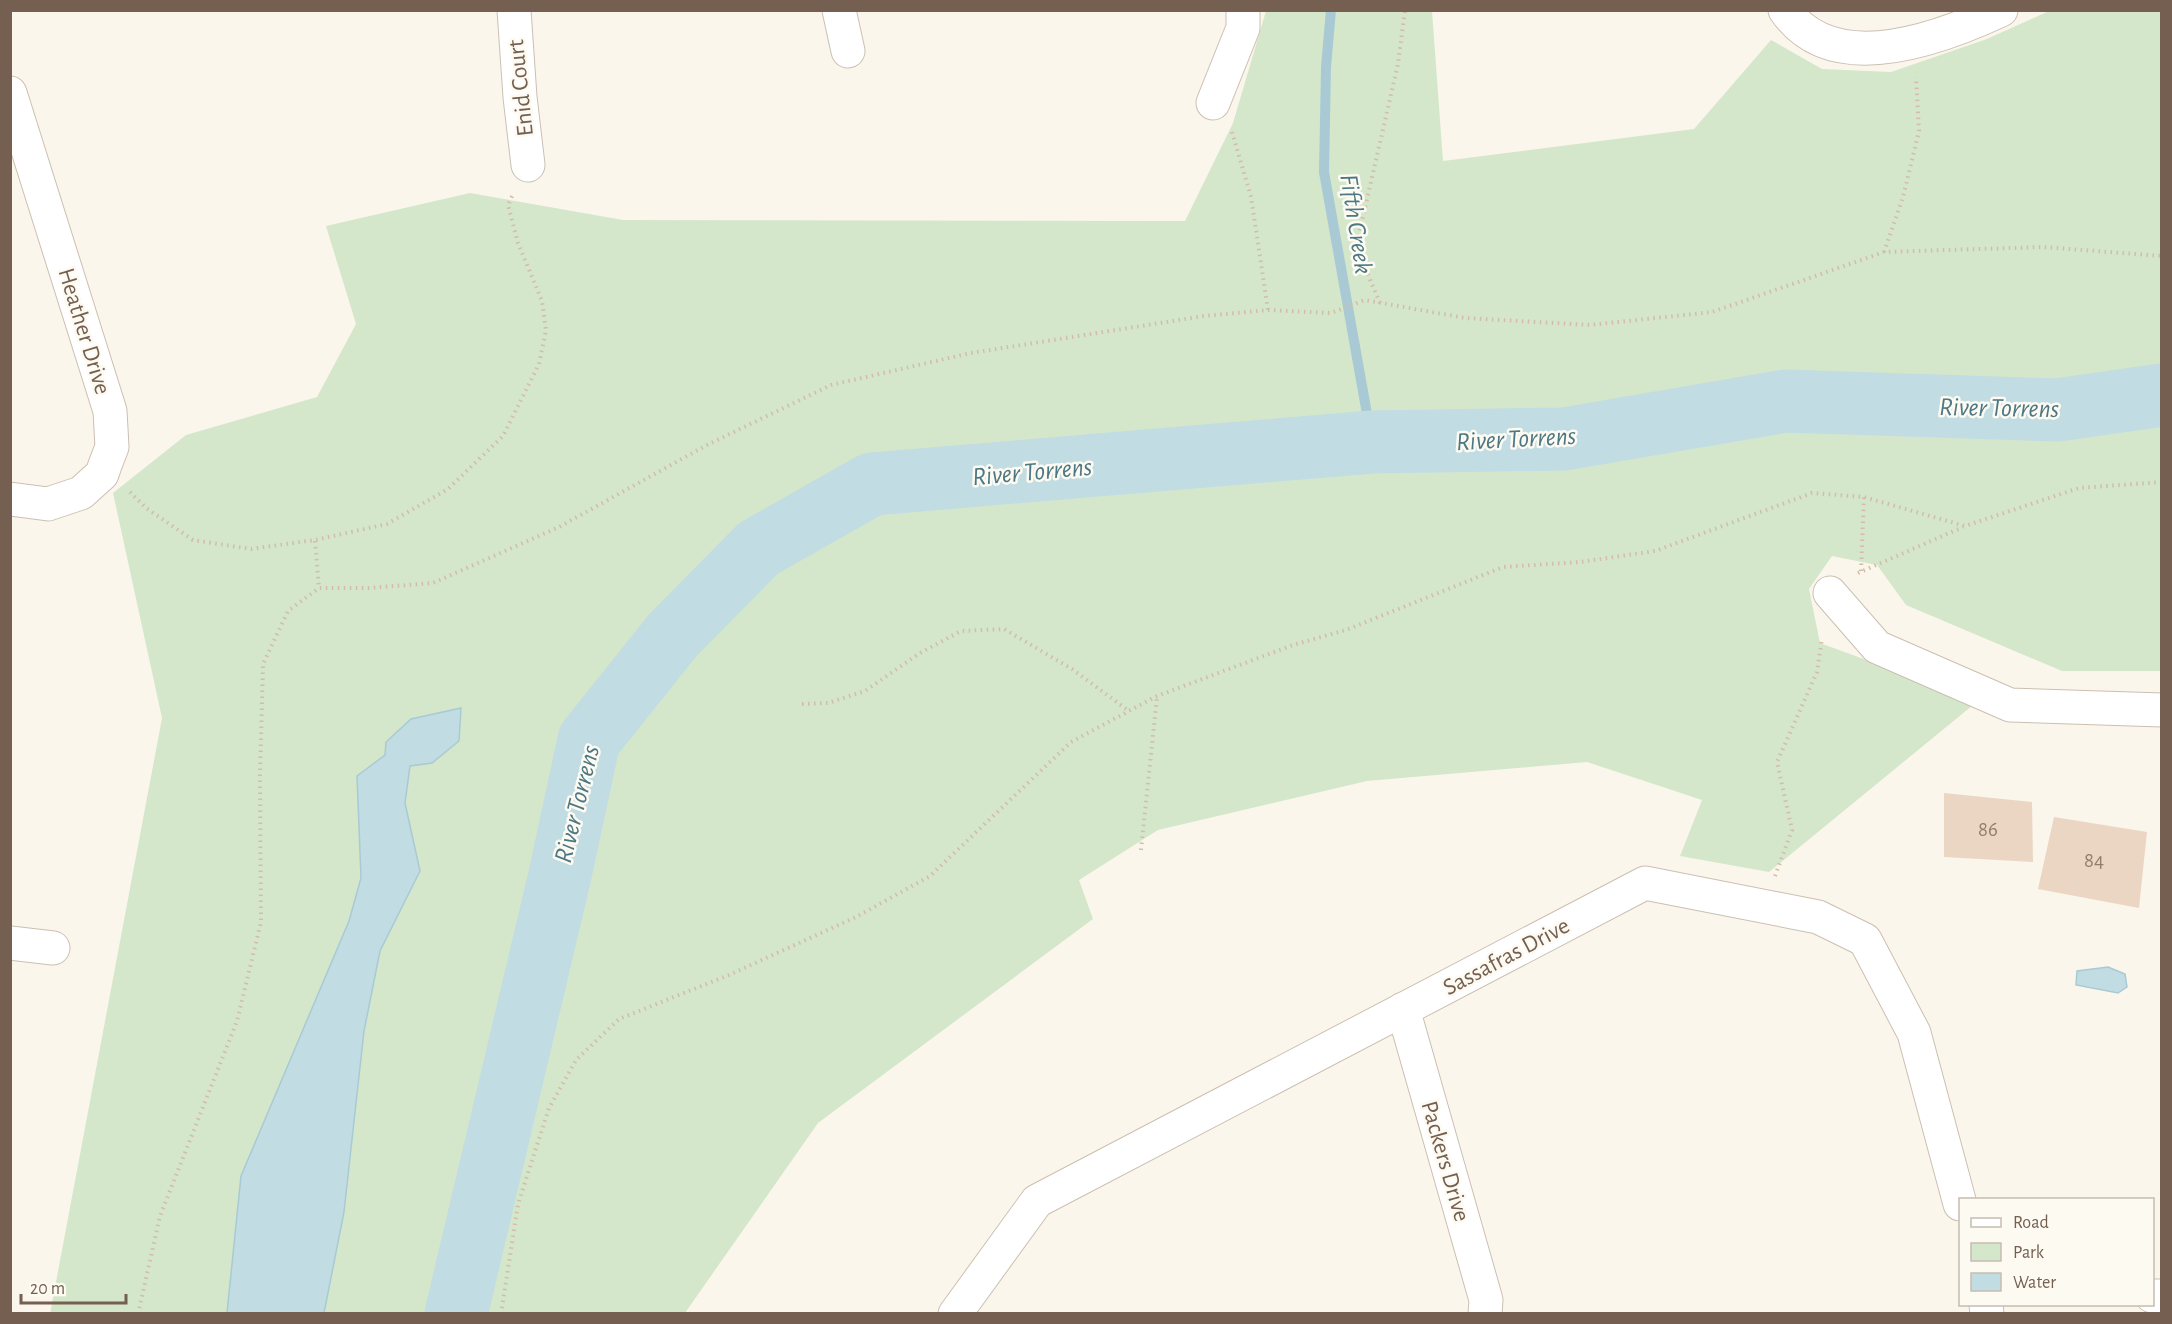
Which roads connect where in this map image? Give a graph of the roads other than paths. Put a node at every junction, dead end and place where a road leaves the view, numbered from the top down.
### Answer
1 (514, 10) edge
2 (839, 10) edge
3 (1243, 10) edge
4 (1785, 10) edge
5 (2001, 10) edge
6 (848, 51) dead end
7 (10, 93) edge
8 (1216, 96) road end
9 (528, 165) road end
10 (10, 499) edge
11 (1830, 593) road end
12 (2162, 710) edge
13 (10, 943) edge
14 (53, 948) dead end
15 (1403, 1009) junction
16 (1959, 1200) edge
17 (955, 1314) edge
18 (1485, 1314) edge

1 - 9 street, Enid Court
2 - 6 street
3 - 8 street
4 - 5 street
7 - 10 street, Heather Drive
11 - 12 street
13 - 14 street
15 - 16 street, Sassafras Drive
15 - 17 street, Sassafras Drive
15 - 18 street, Packers Drive

